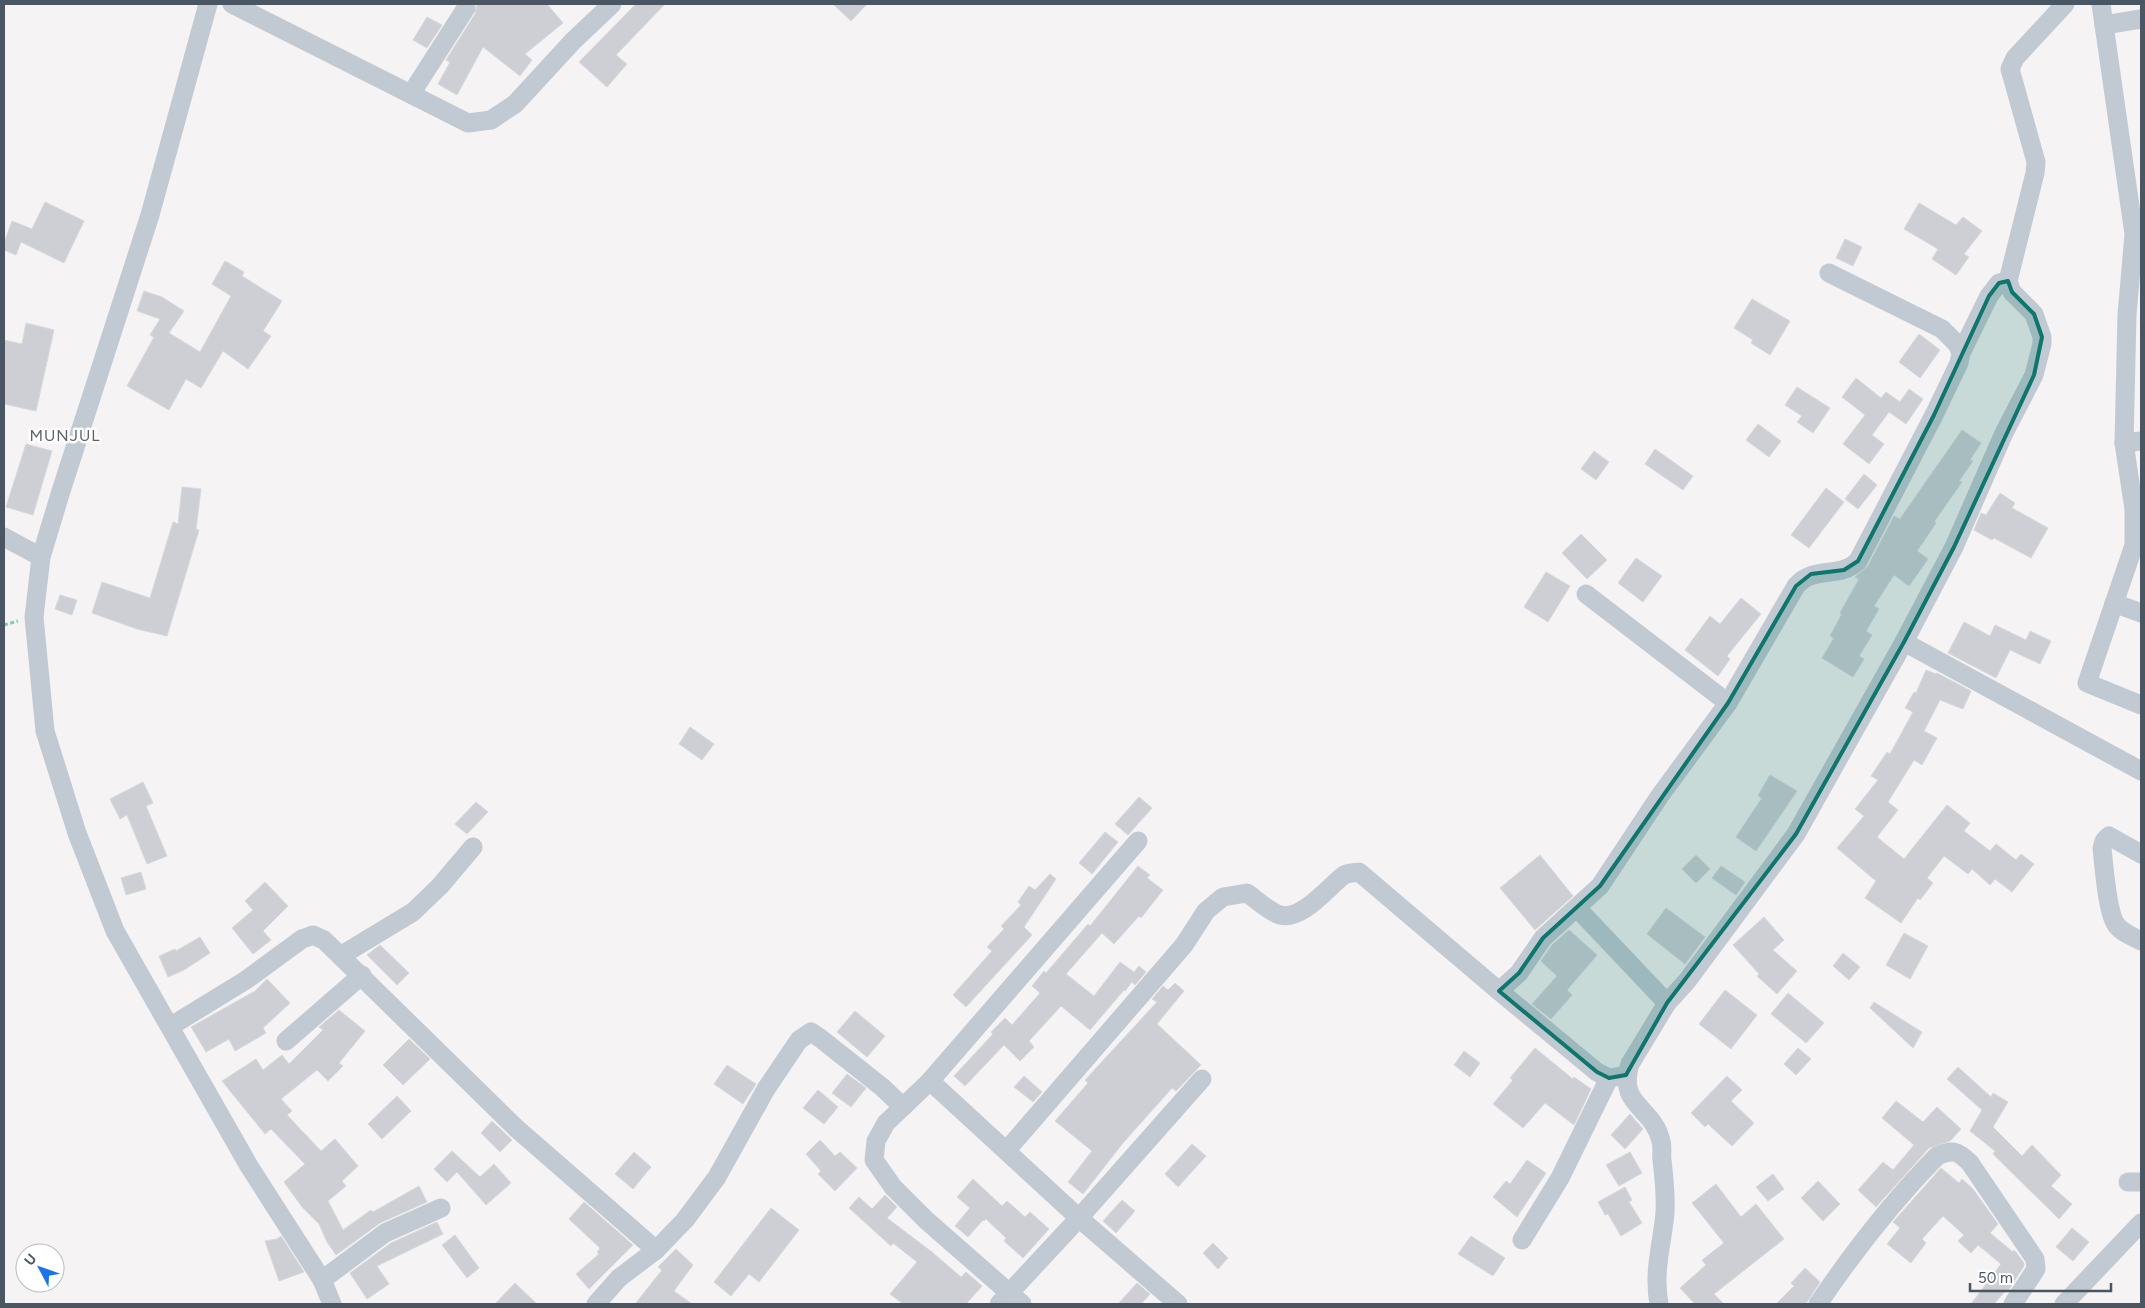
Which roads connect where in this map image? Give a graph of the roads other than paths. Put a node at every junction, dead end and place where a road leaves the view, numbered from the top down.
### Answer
1 (208, 4) edge
2 (232, 4) edge
3 (612, 4) edge
4 (2066, 4) edge
5 (2102, 4) edge
6 (466, 8) dead end
7 (2141, 19) edge
8 (2104, 25) junction
9 (411, 94) junction
10 (2137, 233) edge
11 (1829, 273) dead end
12 (2008, 281) junction
13 (2134, 314) edge
14 (1961, 353) junction
15 (2133, 380) edge
16 (2132, 442) edge
17 (2138, 509) edge
18 (4, 537) edge
19 (2138, 546) edge
20 (41, 557) junction
21 (1586, 594) dead end
22 (2114, 603) junction
23 (2141, 613) edge
24 (1904, 642) junction
25 (1728, 703) junction
26 (2141, 705) edge
27 (2141, 771) edge
28 (1138, 841) dead end
29 (473, 847) dead end
30 (2141, 854) edge
31 (1576, 908) junction
32 (2141, 941) edge
33 (342, 955) junction
34 (362, 975) junction
35 (1499, 991) junction
36 (1667, 1003) junction
37 (171, 1026) junction
38 (286, 1041) dead end
39 (1618, 1077) junction
40 (1202, 1080) dead end
41 (930, 1081) junction
42 (903, 1107) junction
43 (1007, 1150) junction
44 (441, 1208) dead end
45 (1079, 1218) junction
46 (2141, 1223) edge
47 (1522, 1240) dead end
48 (656, 1250) junction
49 (322, 1280) junction
50 (1010, 1301) edge
51 (332, 1304) edge
52 (596, 1304) edge
53 (1178, 1304) edge
54 (1659, 1304) edge
55 (1818, 1304) edge
56 (2013, 1304) edge
57 (2064, 1304) edge

1 - 20 street
2 - 9 street
3 - 9 street
4 - 12 street
5 - 8 street
6 - 9 street
7 - 8 street
8 - 10 street
10 - 13 street
11 - 14 street
12 - 14 street
12 - 24 street
13 - 15 street
14 - 25 street
15 - 16 street
16 - 17 street
17 - 19 street
18 - 20 street
19 - 22 street
20 - 37 street
21 - 25 street
22 - 23 street
22 - 26 street
24 - 27 street
24 - 36 street
25 - 31 street
28 - 41 street
29 - 33 street
30 - 32 street
31 - 35 street
31 - 36 street
33 - 34 street
33 - 37 street
34 - 38 street
34 - 48 street
35 - 39 street
35 - 43 street
36 - 39 street
37 - 49 street
39 - 47 street
39 - 54 street
40 - 45 street
41 - 42 street
41 - 43 street
42 - 48 street
42 - 50 street
43 - 45 street
44 - 49 street
45 - 50 street
45 - 53 street
46 - 57 street
48 - 52 street
49 - 51 street
55 - 56 street

